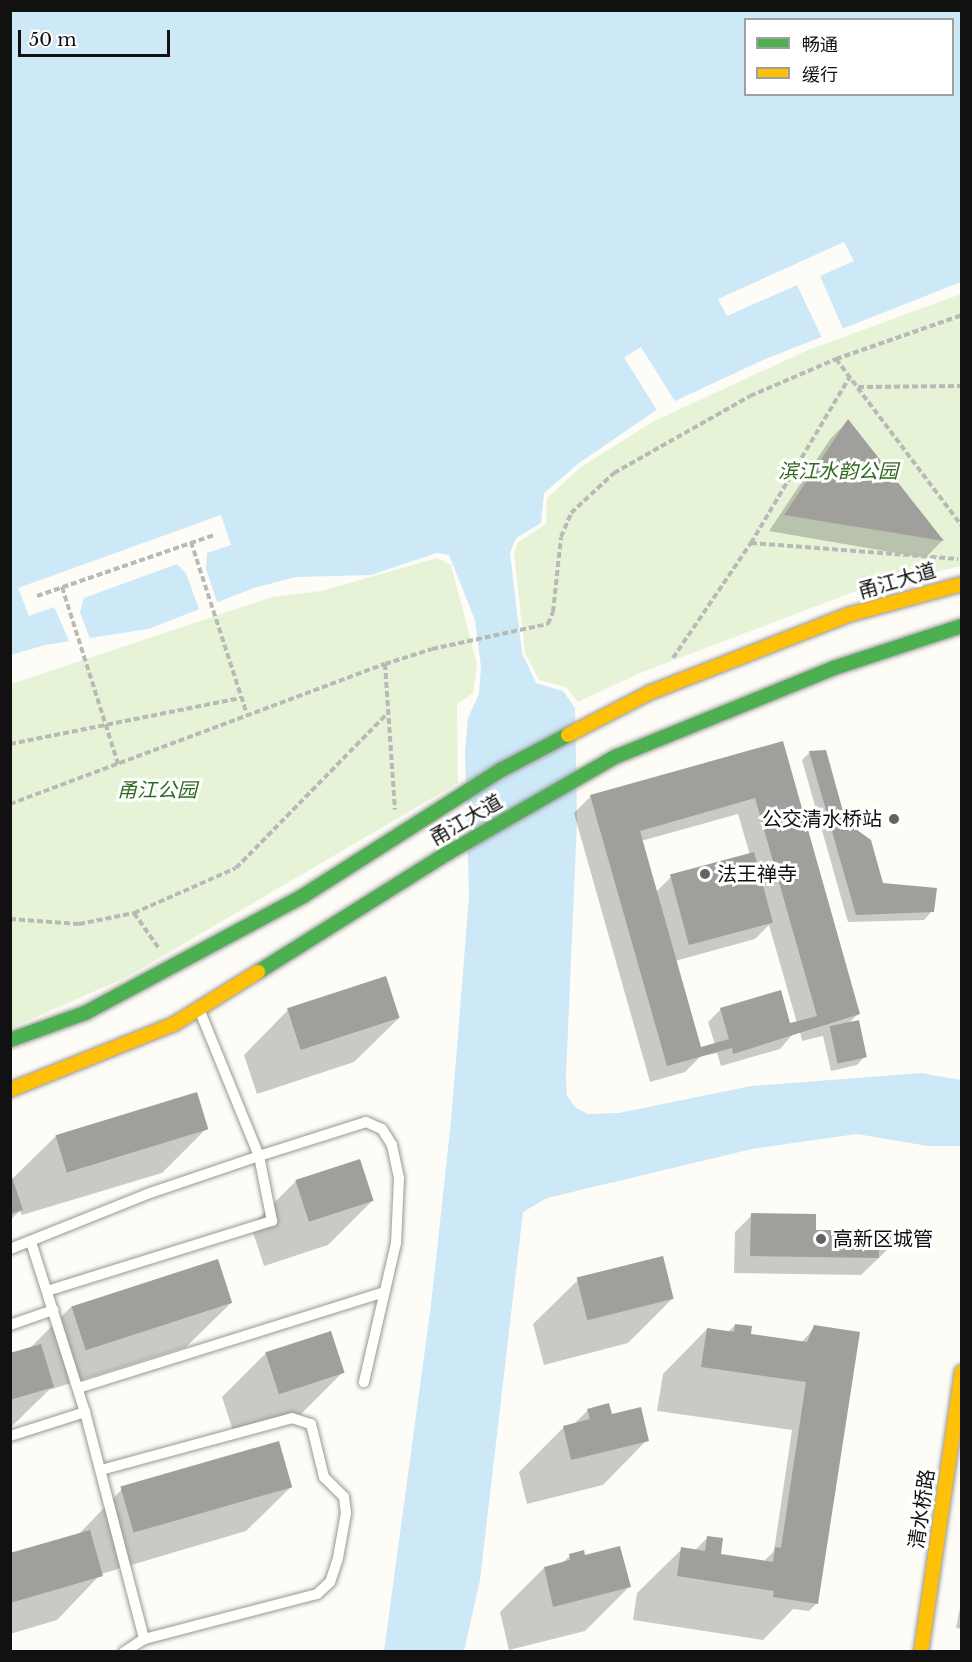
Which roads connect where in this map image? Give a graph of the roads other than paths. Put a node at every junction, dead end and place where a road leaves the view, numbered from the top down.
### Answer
1 (962, 584) edge
2 (962, 626) edge
3 (198, 1007) junction
4 (10, 1040) edge
5 (10, 1090) edge
6 (259, 1156) junction
7 (31, 1242) junction
8 (10, 1249) edge
9 (46, 1291) junction
10 (382, 1293) junction
11 (53, 1310) junction
12 (10, 1325) edge
13 (962, 1372) edge
14 (364, 1382) dead end
15 (78, 1388) junction
16 (85, 1412) junction
17 (10, 1436) edge
18 (101, 1470) junction
19 (144, 1639) junction
20 (124, 1652) edge
21 (921, 1652) edge

1 - 4 main road, 甬江大道
2 - 3 main road, 甬江大道
3 - 5 main road, 甬江大道
3 - 6 lane
6 - 7 lane
6 - 9 lane
6 - 10 lane
7 - 8 lane
7 - 9 lane
9 - 11 lane
10 - 14 lane
10 - 15 lane
11 - 12 lane
11 - 15 lane
13 - 21 main road, 清水桥路
15 - 16 lane
16 - 17 lane
16 - 18 lane
18 - 19 lane
18 - 19 lane
19 - 20 lane

